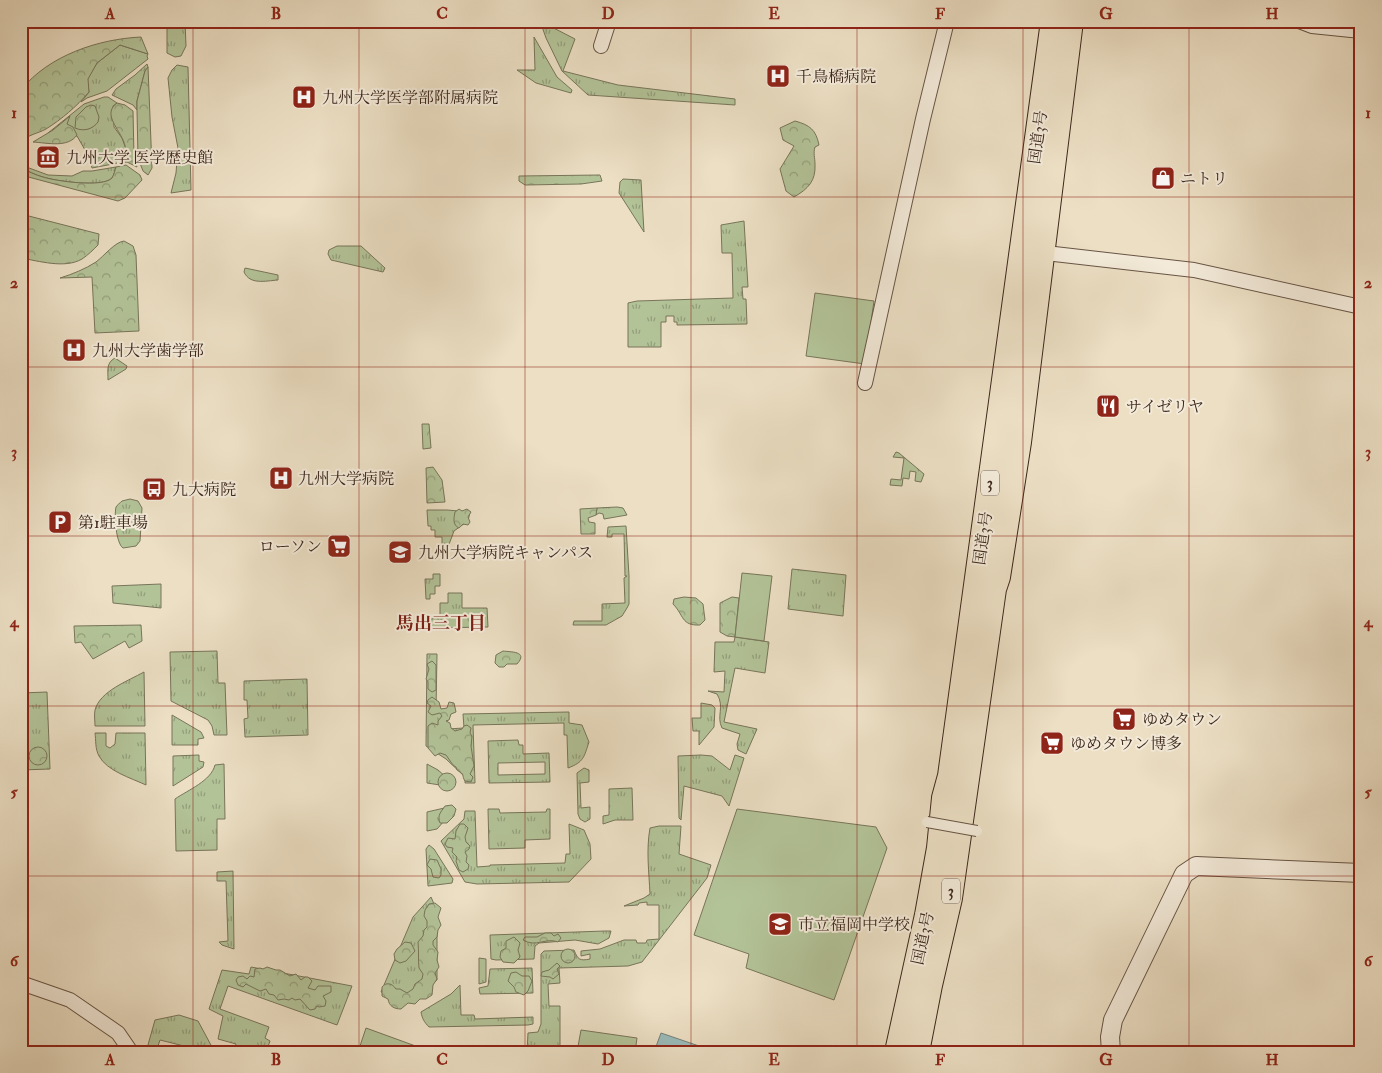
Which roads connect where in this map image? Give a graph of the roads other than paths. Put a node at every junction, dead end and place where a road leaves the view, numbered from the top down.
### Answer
1 (609, 21) edge
2 (947, 21) edge
3 (1053, 21) edge
4 (1071, 21) edge
5 (1298, 21) edge
6 (1361, 31) edge
7 (601, 46) dead end
8 (1031, 251) junction
9 (1361, 307) edge
10 (865, 383) dead end
11 (927, 822) dead end
12 (977, 831) dead end
13 (1361, 873) edge
14 (21, 984) edge
15 (131, 1052) edge
16 (897, 1052) edge
17 (917, 1052) edge
18 (1112, 1052) edge

1 - 7 street
2 - 10 street
3 - 8 highway, 国道3号 / 3
4 - 8 highway, 国道3号 / 3
5 - 6 street
8 - 9 street
8 - 16 highway, 国道3号 / 3
8 - 17 highway, 国道3号 / 3
11 - 12 street, bridge
13 - 18 street
14 - 15 street

